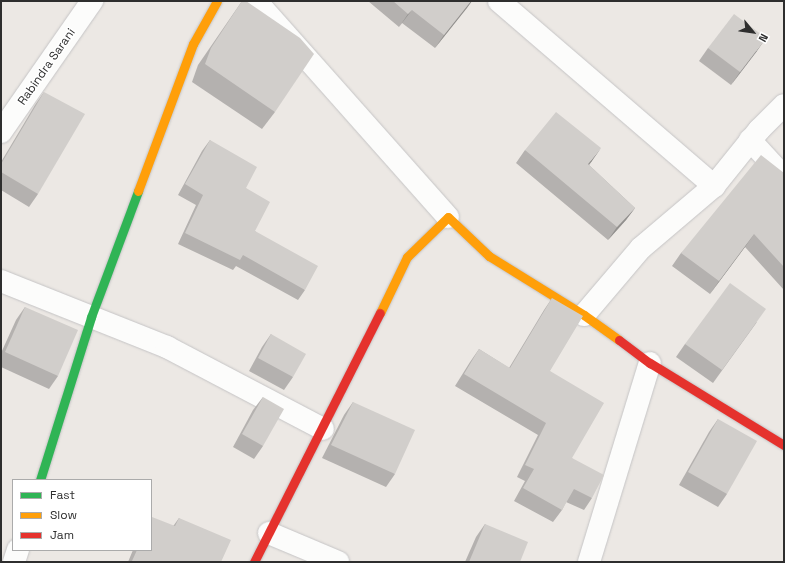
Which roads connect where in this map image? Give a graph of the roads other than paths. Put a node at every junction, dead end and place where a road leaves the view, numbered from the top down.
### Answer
1 (92, 1) edge
2 (217, 1) edge
3 (256, 1) edge
4 (499, 1) edge
5 (784, 106) edge
6 (1, 132) edge
7 (750, 140) junction
8 (784, 176) edge
9 (714, 186) junction
10 (448, 217) junction
11 (1, 281) edge
12 (584, 315) junction
13 (91, 317) junction
14 (650, 363) junction
15 (323, 429) junction
16 (784, 445) edge
17 (40, 479) edge
18 (268, 533) junction
19 (18, 551) edge
20 (14, 562) edge
21 (254, 562) edge
22 (338, 562) edge
23 (588, 562) edge

1 - 6 street, Rabindra Sarani
2 - 13 street
3 - 10 street
4 - 9 street
5 - 7 street
7 - 8 street
7 - 9 street
9 - 12 street
10 - 12 street
10 - 15 street
11 - 13 street
12 - 14 street
13 - 15 street
13 - 17 street
14 - 16 street
14 - 23 street
15 - 18 street
18 - 21 street
18 - 22 street
19 - 20 street

